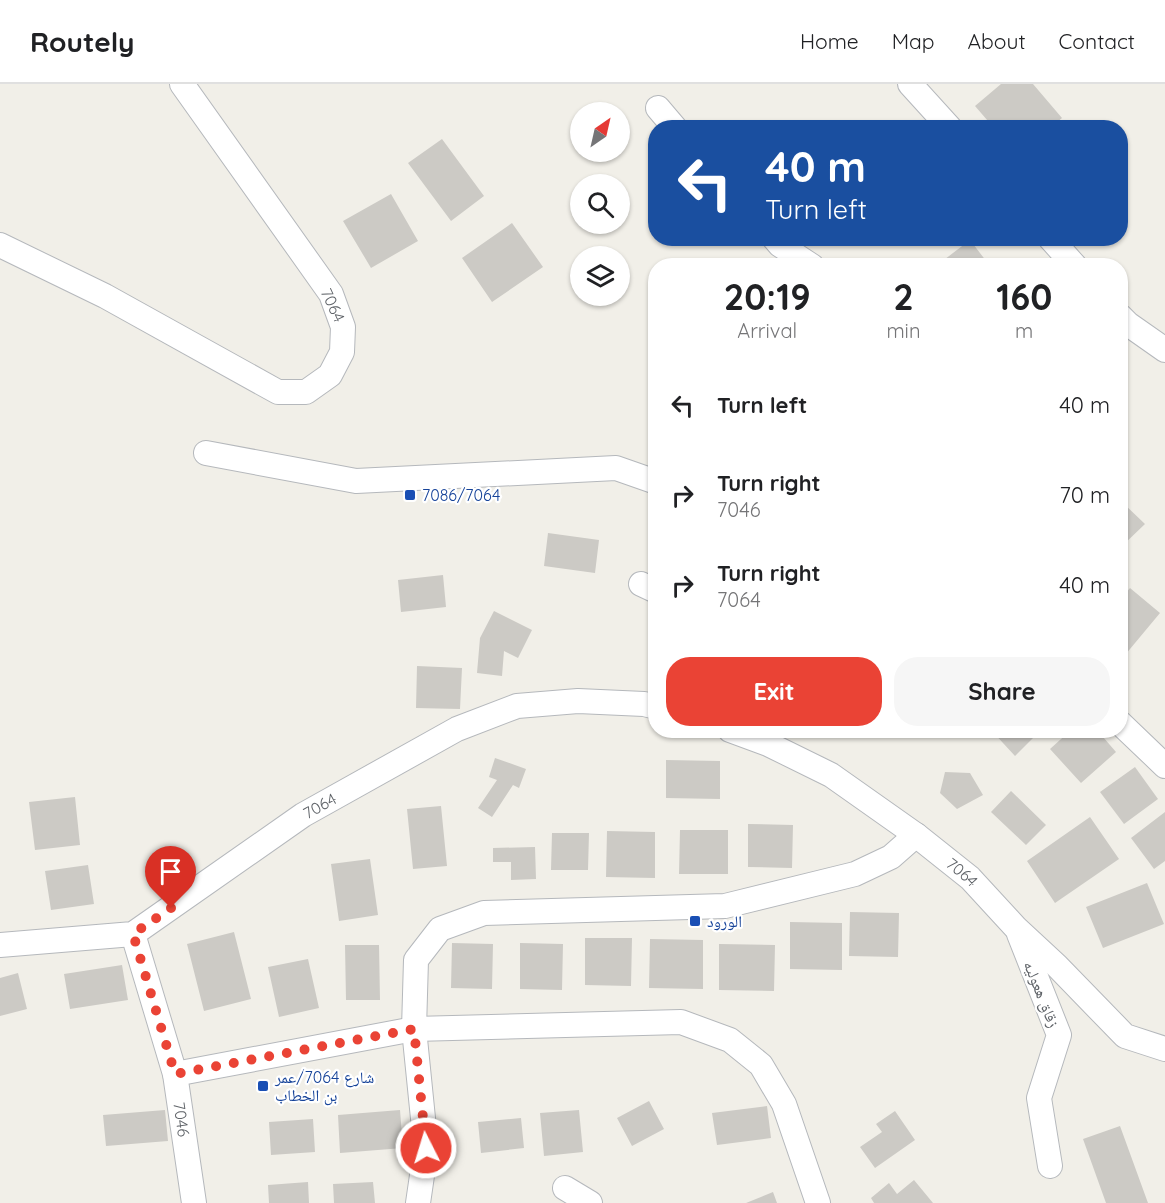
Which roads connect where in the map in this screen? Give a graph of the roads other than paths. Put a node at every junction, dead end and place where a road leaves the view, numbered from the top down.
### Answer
1 (182, 84) edge
2 (910, 84) edge
3 (658, 108) dead end
4 (668, 120) edge
5 (943, 120) edge
6 (0, 245) edge
7 (783, 246) edge
8 (1057, 246) edge
9 (800, 258) edge
10 (1068, 258) edge
11 (1128, 326) edge
12 (1165, 350) edge
13 (206, 453) dead end
14 (648, 480) edge
15 (648, 706) edge
16 (1128, 731) edge
17 (752, 738) edge
18 (1165, 766) edge
19 (916, 835) junction
20 (1016, 927) junction
21 (133, 934) junction
22 (0, 945) edge
23 (414, 1029) junction
24 (1165, 1050) edge
25 (175, 1074) junction
26 (1050, 1166) dead end
27 (565, 1188) dead end
28 (194, 1203) edge
29 (418, 1203) edge
30 (590, 1203) edge
31 (818, 1203) edge

1 - 6 street, 7064
2 - 5 street
3 - 4 street
7 - 9 street
8 - 10 street
11 - 12 street
13 - 14 street
15 - 21 street, 7064
16 - 18 street
17 - 19 street, 7064
19 - 20 street, 7064
19 - 23 street
20 - 24 street, 7064
20 - 26 street, زقاق هعوليه
21 - 22 street
21 - 25 street, 7046
23 - 25 street
23 - 29 street
23 - 31 street
25 - 28 street, 7046
27 - 30 street

